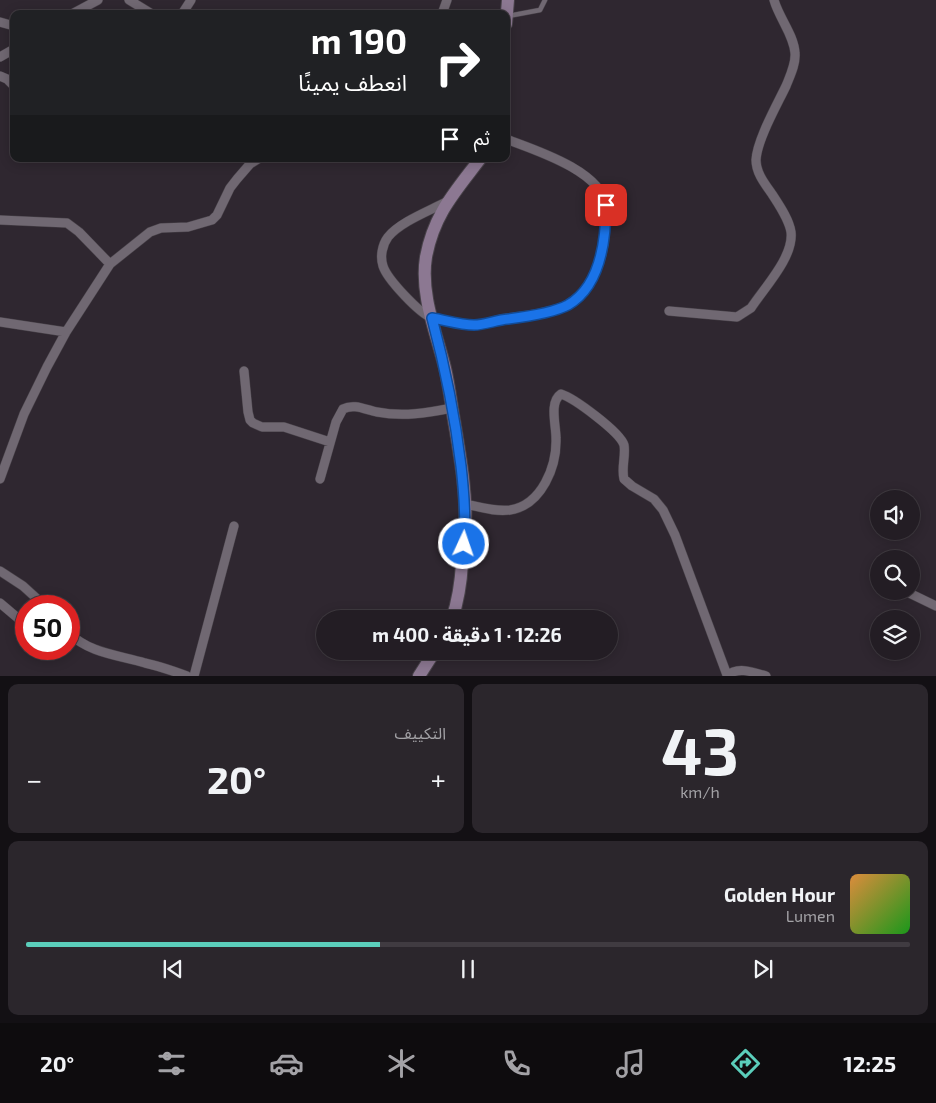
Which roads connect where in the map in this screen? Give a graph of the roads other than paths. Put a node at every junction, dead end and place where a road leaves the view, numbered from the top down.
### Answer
1 (98, 0) edge
2 (129, 0) edge
3 (545, 0) edge
4 (774, 0) edge
5 (79, 10) edge
6 (145, 10) edge
7 (510, 16) edge
8 (510, 141) edge
9 (250, 162) edge
10 (478, 162) edge
11 (446, 202) junction
12 (0, 220) edge
13 (110, 264) junction
14 (669, 311) dead end
15 (432, 318) junction
16 (0, 322) edge
17 (66, 332) junction
18 (244, 371) dead end
19 (452, 408) junction
20 (330, 442) junction
21 (0, 479) edge
22 (320, 479) dead end
23 (465, 504) junction
24 (234, 526) dead end
25 (0, 571) edge
26 (33, 595) edge
27 (920, 598) edge
28 (0, 603) edge
29 (936, 606) edge
30 (454, 610) edge
31 (15, 616) edge
32 (80, 643) edge
33 (430, 660) edge
34 (727, 675) edge
35 (187, 676) edge
36 (194, 676) edge
37 (420, 676) edge
38 (766, 676) edge

1 - 5 street
2 - 6 street
3 - 7 lane
4 - 14 street
8 - 15 street
9 - 13 street
10 - 11 main road
11 - 15 main road
11 - 15 street
12 - 13 street
13 - 17 street
15 - 19 main road
16 - 17 street
17 - 21 street
18 - 20 street
19 - 20 street
19 - 23 main road
20 - 22 street
23 - 30 main road
23 - 34 street
24 - 36 street
25 - 26 street
27 - 29 street
28 - 31 street
32 - 35 street
33 - 37 main road
34 - 38 street

